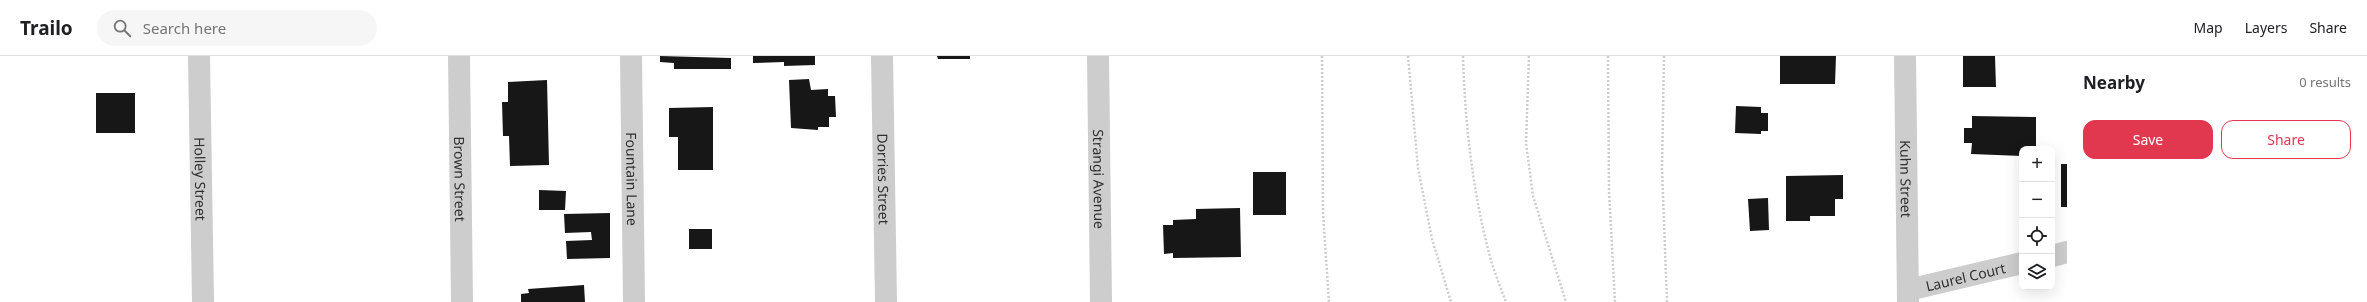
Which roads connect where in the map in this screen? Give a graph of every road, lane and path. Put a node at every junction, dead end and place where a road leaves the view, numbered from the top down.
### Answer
1 (199, 56) edge
2 (459, 56) edge
3 (631, 56) edge
4 (882, 56) edge
5 (1098, 56) edge
6 (1322, 56) edge
7 (1408, 56) edge
8 (1463, 56) edge
9 (1529, 56) edge
10 (1608, 56) edge
11 (1664, 56) edge
12 (1905, 56) edge
13 (2067, 252) edge
14 (2055, 255) edge
15 (2019, 264) edge
16 (1908, 296) edge
17 (204, 302) edge
18 (462, 302) edge
19 (634, 302) edge
20 (886, 302) edge
21 (1101, 302) edge
22 (1329, 302) edge
23 (1451, 302) edge
24 (1506, 302) edge
25 (1566, 302) edge
26 (1615, 302) edge
27 (1667, 302) edge

1 - 17 street, Holley Street
2 - 18 street, Brown Street
3 - 19 street, Fountain Lane
4 - 20 street, Dorries Street
5 - 21 street, Strangi Avenue
6 - 22 path
7 - 23 path
8 - 24 path
9 - 25 path
10 - 26 path
11 - 27 path
12 - 16 street, Kuhn Street
13 - 14 street
15 - 16 street, Laurel Court

